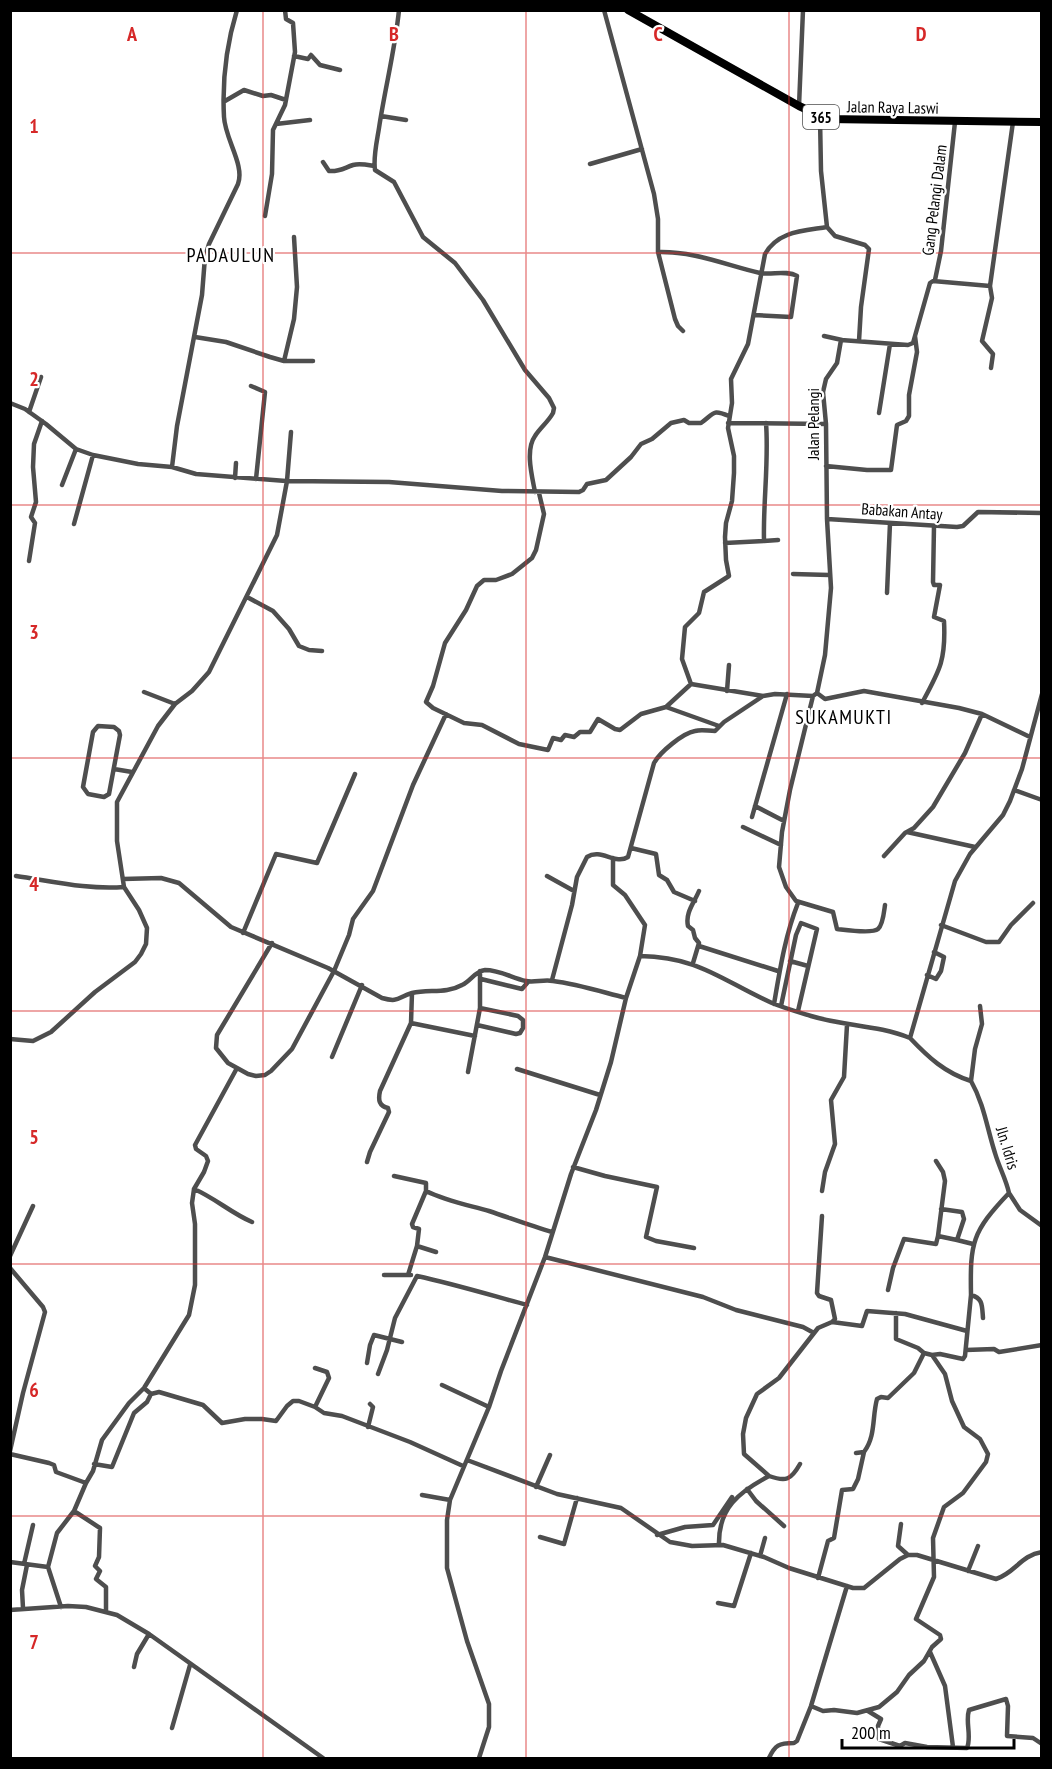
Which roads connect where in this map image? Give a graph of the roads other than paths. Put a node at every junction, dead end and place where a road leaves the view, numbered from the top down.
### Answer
1 (237, 10) edge
2 (285, 10) edge
3 (399, 10) edge
4 (604, 10) edge
5 (628, 10) edge
6 (803, 10) edge
7 (294, 56) junction
8 (340, 70) dead end
9 (286, 100) junction
10 (225, 101) junction
11 (799, 106) junction
12 (381, 116) junction
13 (820, 117) junction
14 (310, 120) dead end
15 (406, 120) dead end
16 (955, 122) junction
17 (1013, 122) junction
18 (1041, 122) edge
19 (276, 124) junction
20 (642, 149) junction
21 (323, 162) dead end
22 (590, 164) dead end
23 (374, 166) junction
24 (265, 216) dead end
25 (826, 227) junction
26 (294, 237) dead end
27 (658, 252) junction
28 (761, 273) junction
29 (935, 280) junction
30 (990, 286) junction
31 (753, 315) junction
32 (683, 331) dead end
33 (824, 336) dead end
34 (915, 336) junction
35 (195, 337) junction
36 (842, 340) junction
37 (859, 341) junction
38 (890, 344) junction
39 (284, 361) junction
40 (313, 361) dead end
41 (991, 368) dead end
42 (41, 378) dead end
43 (251, 386) dead end
44 (10, 403) edge
45 (29, 412) junction
46 (879, 413) dead end
47 (729, 416) junction
48 (42, 422) junction
49 (728, 423) junction
50 (766, 423) junction
51 (826, 424) junction
52 (291, 432) dead end
53 (76, 449) junction
54 (93, 455) junction
55 (236, 463) dead end
56 (826, 466) junction
57 (172, 467) junction
58 (235, 478) junction
59 (256, 479) junction
60 (287, 481) junction
61 (62, 485) dead end
62 (537, 492) junction
63 (1041, 513) edge
64 (827, 519) junction
65 (890, 523) junction
66 (74, 524) dead end
67 (934, 526) junction
68 (778, 540) dead end
69 (764, 541) junction
70 (725, 543) junction
71 (29, 561) dead end
72 (793, 574) dead end
73 (829, 575) junction
74 (887, 593) dead end
75 (247, 597) junction
76 (322, 651) dead end
77 (729, 665) dead end
78 (691, 684) junction
79 (727, 691) junction
80 (144, 692) dead end
81 (788, 694) junction
82 (815, 694) junction
83 (1041, 694) edge
84 (763, 696) junction
85 (922, 703) junction
86 (175, 704) junction
87 (666, 707) junction
88 (446, 714) junction
89 (982, 714) junction
90 (720, 726) junction
91 (1030, 737) junction
92 (114, 769) junction
93 (132, 772) junction
94 (355, 774) dead end
95 (1014, 790) junction
96 (1041, 800) edge
97 (755, 806) junction
98 (752, 817) dead end
99 (784, 821) junction
100 (742, 827) dead end
101 (908, 832) junction
102 (781, 845) junction
103 (975, 847) junction
104 (631, 848) junction
105 (884, 856) dead end
106 (613, 858) junction
107 (16, 876) dead end
108 (547, 876) dead end
109 (123, 879) junction
110 (124, 887) junction
111 (574, 891) junction
112 (699, 891) dead end
113 (695, 901) junction
114 (798, 903) junction
115 (1033, 903) dead end
116 (885, 905) dead end
117 (941, 925) junction
118 (243, 933) junction
119 (272, 943) junction
120 (699, 946) junction
121 (934, 952) junction
122 (639, 956) junction
123 (790, 961) junction
124 (693, 963) junction
125 (808, 966) junction
126 (334, 970) junction
127 (480, 971) junction
128 (778, 971) junction
129 (927, 975) junction
130 (480, 979) junction
131 (552, 980) junction
132 (528, 982) junction
133 (362, 986) junction
134 (412, 993) junction
135 (626, 998) junction
136 (774, 1004) junction
137 (781, 1006) junction
138 (980, 1006) dead end
139 (480, 1008) junction
140 (798, 1011) junction
141 (411, 1023) junction
142 (477, 1025) junction
143 (847, 1025) junction
144 (475, 1036) junction
145 (910, 1038) junction
146 (10, 1039) edge
147 (332, 1057) dead end
148 (237, 1068) junction
149 (517, 1069) dead end
150 (468, 1072) dead end
151 (971, 1081) junction
152 (600, 1095) junction
153 (936, 1161) dead end
154 (367, 1162) dead end
155 (573, 1167) junction
156 (394, 1176) dead end
157 (194, 1189) junction
158 (426, 1191) junction
159 (822, 1191) dead end
160 (1009, 1193) junction
161 (33, 1206) dead end
162 (941, 1209) junction
163 (822, 1216) dead end
164 (252, 1222) dead end
165 (1041, 1226) edge
166 (552, 1232) junction
167 (938, 1236) junction
168 (957, 1240) junction
169 (973, 1244) junction
170 (417, 1246) junction
171 (694, 1248) dead end
172 (436, 1252) dead end
173 (10, 1257) edge
174 (544, 1257) junction
175 (10, 1268) edge
176 (384, 1275) dead end
177 (408, 1275) junction
178 (417, 1276) junction
179 (888, 1290) dead end
180 (971, 1295) junction
181 (527, 1305) junction
182 (896, 1313) junction
183 (983, 1318) dead end
184 (832, 1322) junction
185 (967, 1331) junction
186 (814, 1333) junction
187 (390, 1338) junction
188 (402, 1342) dead end
189 (1041, 1345) edge
190 (966, 1350) junction
191 (924, 1353) junction
192 (932, 1355) junction
193 (367, 1363) dead end
194 (315, 1368) dead end
195 (378, 1374) dead end
196 (441, 1385) dead end
197 (144, 1388) junction
198 (151, 1394) junction
199 (370, 1404) dead end
200 (315, 1407) junction
201 (489, 1407) junction
202 (368, 1427) junction
203 (10, 1452) edge
204 (864, 1452) junction
205 (856, 1453) dead end
206 (550, 1455) dead end
207 (467, 1460) junction
208 (94, 1464) junction
209 (800, 1464) dead end
210 (464, 1466) junction
211 (769, 1476) junction
212 (86, 1484) junction
213 (536, 1487) junction
214 (747, 1489) junction
215 (422, 1495) dead end
216 (732, 1497) dead end
217 (577, 1498) junction
218 (450, 1500) junction
219 (74, 1511) junction
220 (901, 1524) dead end
221 (33, 1525) dead end
222 (784, 1527) dead end
223 (657, 1535) junction
224 (540, 1537) dead end
225 (765, 1538) dead end
226 (719, 1545) junction
227 (978, 1545) dead end
228 (1041, 1552) edge
229 (751, 1553) junction
230 (908, 1555) junction
231 (760, 1556) junction
232 (935, 1560) junction
233 (10, 1562) edge
234 (25, 1564) junction
235 (48, 1567) junction
236 (968, 1571) junction
237 (818, 1578) junction
238 (848, 1586) junction
239 (718, 1603) dead end
240 (61, 1606) junction
241 (23, 1608) junction
242 (10, 1610) edge
243 (106, 1611) junction
244 (149, 1634) junction
245 (930, 1652) junction
246 (190, 1665) junction
247 (134, 1667) dead end
248 (811, 1707) junction
249 (868, 1711) junction
250 (172, 1728) dead end
251 (1041, 1744) edge
252 (953, 1747) junction
253 (323, 1758) edge
254 (479, 1758) edge
255 (769, 1758) edge

1 - 10 street
2 - 7 street
3 - 12 street
4 - 20 street
5 - 11 main road, Jalan Raya Laswi / 365
6 - 11 street
7 - 8 street
7 - 9 street
9 - 10 street
9 - 19 street
10 - 35 street
11 - 13 main road, Jalan Raya Laswi / 365
12 - 15 street
12 - 23 street
13 - 16 main road, Jalan Raya Laswi / 365
13 - 25 street
14 - 19 street
16 - 17 main road, Jalan Raya Laswi / 365
16 - 29 street, Gang Pelangi Dalam
17 - 18 main road, Jalan Raya Laswi / 365
17 - 30 street
19 - 24 street
20 - 22 street
20 - 27 street
21 - 23 street
23 - 62 street
25 - 28 street
25 - 37 street
26 - 39 street
27 - 28 street
27 - 32 street
28 - 31 street
28 - 31 street
29 - 30 street
29 - 34 street
30 - 41 street
31 - 47 street
33 - 36 street
34 - 38 street
34 - 56 street
35 - 39 street
35 - 57 street
36 - 37 street
36 - 51 street, Jalan Pelangi
37 - 38 street
38 - 46 street
39 - 40 street
42 - 45 street
43 - 59 street
44 - 45 street
45 - 48 street
47 - 49 street
47 - 62 street
48 - 53 street
48 - 71 street
49 - 50 street
49 - 70 street
50 - 51 street
50 - 69 street
51 - 56 street, Jalan Pelangi
52 - 60 street
53 - 54 street
53 - 61 street
54 - 57 street
54 - 66 street
55 - 58 street
56 - 64 street, Jalan Pelangi
57 - 58 street
58 - 59 street
59 - 60 street
60 - 62 street
60 - 75 street
62 - 88 street
63 - 67 street, Babakan Antay
64 - 65 street, Babakan Antay
64 - 73 street, Jalan Pelangi
65 - 67 street, Babakan Antay
65 - 74 street
67 - 85 street
68 - 69 street
69 - 70 street
70 - 78 street
72 - 73 street
73 - 82 street, Jalan Pelangi
75 - 76 street
75 - 86 street
77 - 79 street
78 - 79 street
78 - 87 street
79 - 84 street
80 - 86 street
81 - 82 street
81 - 84 street
81 - 97 street
82 - 85 street
82 - 99 street, Jalan Pelangi
83 - 91 street
84 - 90 street
85 - 89 street
86 - 93 street
87 - 88 street
87 - 90 street
88 - 126 street
89 - 91 street
89 - 101 street
90 - 104 street
91 - 95 street
92 - 92 street
92 - 93 street
93 - 109 street
94 - 118 street
95 - 96 street
95 - 103 street
97 - 98 street
97 - 99 street
99 - 102 street, Jalan Pelangi
100 - 102 street
101 - 103 street
101 - 105 street
102 - 114 street, Jalan Pelangi
103 - 117 street
104 - 106 street
104 - 113 street
106 - 111 street
106 - 122 street
107 - 110 street
108 - 111 street
109 - 110 street
109 - 118 street
110 - 146 street
111 - 131 street
112 - 113 street
113 - 120 street
114 - 116 street
114 - 128 street
115 - 117 street
117 - 121 street
118 - 119 street
119 - 126 street
119 - 148 street
120 - 124 street
120 - 128 street
121 - 129 street
121 - 129 street
122 - 124 street
122 - 135 street
123 - 125 street
123 - 125 street
123 - 137 street
124 - 136 street
125 - 140 street
126 - 133 street
126 - 148 street
127 - 130 street
127 - 132 street
127 - 134 street
128 - 136 street
129 - 145 street
130 - 132 street
130 - 139 street
131 - 132 street
131 - 135 street
133 - 134 street
133 - 147 street
134 - 141 street
135 - 152 street
136 - 137 street
137 - 140 street
138 - 151 street
139 - 142 street
139 - 142 street
140 - 143 street
141 - 144 street
141 - 154 street
142 - 144 street
143 - 145 street
143 - 159 street
144 - 150 street
145 - 151 street
148 - 157 street
149 - 152 street
151 - 160 street, Jln. Idris
152 - 155 street
153 - 162 street
155 - 166 street
155 - 171 street
156 - 158 street
157 - 164 street
157 - 197 street
158 - 166 street
158 - 170 street
160 - 165 street
160 - 169 street, Jln. Idris
161 - 173 street
162 - 167 street
162 - 168 street
163 - 184 street
166 - 174 street
167 - 168 street
167 - 179 street
168 - 169 street
169 - 180 street, Jln. Idris
170 - 172 street
170 - 177 street
174 - 181 street
174 - 186 street
175 - 203 street
176 - 177 street
177 - 178 street
178 - 181 street
178 - 187 street
180 - 183 street, Jln. Idris
180 - 185 street
181 - 201 street
182 - 184 street
182 - 185 street
182 - 191 street
184 - 186 street
185 - 190 street
186 - 211 street
187 - 188 street
187 - 193 street
187 - 195 street
189 - 190 street
190 - 192 street
191 - 192 street
191 - 204 street
192 - 232 street
194 - 200 street
196 - 201 street
197 - 198 street
197 - 208 street
198 - 200 street
198 - 208 street
199 - 202 street
200 - 202 street
201 - 207 street
202 - 210 street
203 - 212 street
204 - 205 street
204 - 237 street
206 - 213 street
207 - 210 street
207 - 213 street
208 - 212 street
209 - 211 street
210 - 218 street
211 - 214 street
212 - 219 street
213 - 217 street
214 - 222 street
214 - 226 street
215 - 218 street
216 - 223 street
217 - 223 street
217 - 224 street
218 - 254 street
219 - 235 street
219 - 243 street
220 - 230 street
221 - 234 street
223 - 226 street
225 - 231 street
226 - 229 street
227 - 236 street
228 - 236 street
229 - 231 street
229 - 239 street
230 - 232 street
230 - 238 street
231 - 237 street
232 - 236 street
232 - 245 street
233 - 234 street
234 - 235 street
234 - 241 street
235 - 240 street
237 - 238 street
238 - 248 street
240 - 241 street
240 - 243 street
241 - 242 street
243 - 244 street
244 - 246 street
244 - 247 street
245 - 249 street
245 - 252 street
246 - 250 street
246 - 253 street
248 - 249 street
248 - 255 street
249 - 252 street
251 - 252 street

